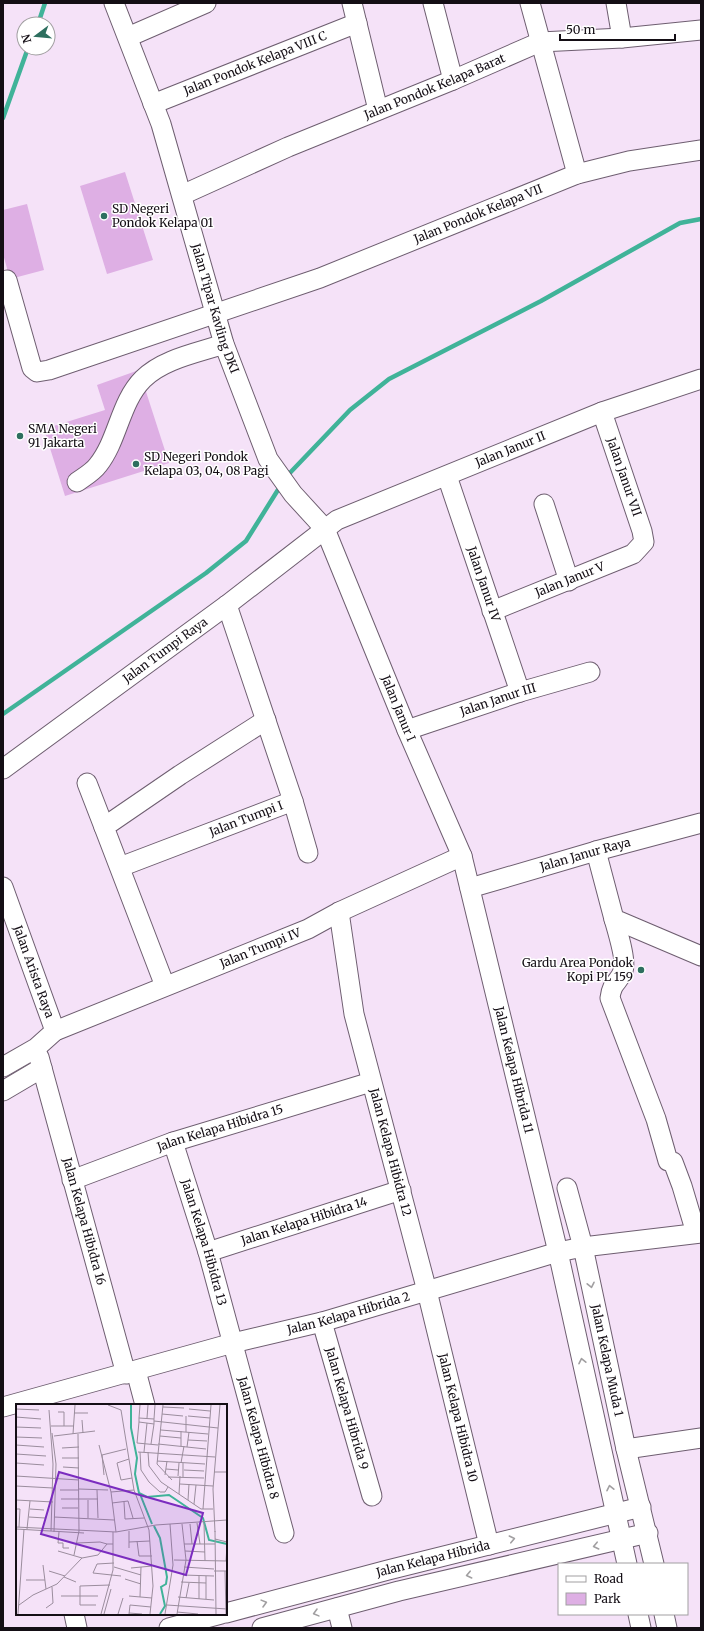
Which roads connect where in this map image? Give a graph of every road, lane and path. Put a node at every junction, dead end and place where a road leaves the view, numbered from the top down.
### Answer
1 (114, 3) edge
2 (206, 3) edge
3 (352, 3) edge
4 (433, 3) edge
5 (530, 3) edge
6 (616, 3) edge
7 (357, 23) junction
8 (701, 30) edge
9 (128, 37) junction
10 (622, 38) junction
11 (540, 42) junction
12 (453, 80) junction
13 (153, 104) junction
14 (378, 110) junction
15 (701, 150) edge
16 (576, 174) junction
17 (182, 195) junction
18 (7, 280) dead end
19 (215, 315) junction
20 (224, 344) junction
21 (701, 379) edge
22 (602, 412) junction
23 (447, 476) junction
24 (77, 482) dead end
25 (544, 504) dead end
26 (325, 529) junction
27 (644, 542) joint
28 (569, 581) junction
29 (227, 605) junction
30 (492, 611) junction
31 (590, 672) dead end
32 (520, 692) junction
33 (266, 720) junction
34 (407, 730) junction
35 (3, 769) edge
36 (87, 783) dead end
37 (293, 801) junction
38 (700, 825) edge
39 (104, 827) junction
40 (596, 851) junction
41 (308, 853) dead end
42 (462, 856) junction
43 (120, 867) junction
44 (3, 887) edge
45 (470, 888) junction
46 (339, 912) junction
47 (614, 919) junction
48 (701, 956) edge
49 (165, 986) junction
50 (55, 1031) junction
51 (36, 1048) junction
52 (3, 1067) edge
53 (42, 1068) junction
54 (371, 1082) junction
55 (3, 1091) edge
56 (173, 1142) junction
57 (72, 1180) junction
58 (567, 1188) dead end
59 (401, 1190) junction
60 (698, 1233) edge
61 (583, 1247) junction
62 (208, 1252) junction
63 (558, 1252) junction
64 (427, 1291) junction
65 (322, 1322) junction
66 (233, 1343) junction
67 (131, 1372) junction
68 (30, 1402) edge
69 (19, 1404) edge
70 (145, 1404) edge
71 (16, 1405) edge
72 (3, 1407) edge
73 (701, 1438) edge
74 (626, 1449) junction
75 (372, 1496) dead end
76 (641, 1507) junction
77 (616, 1513) junction
78 (284, 1533) dead end
79 (648, 1533) junction
80 (622, 1540) junction
81 (489, 1545) junction
82 (627, 1563) edge
83 (654, 1563) edge
84 (337, 1608) junction
85 (227, 1613) edge
86 (74, 1615) edge
87 (217, 1615) edge
88 (638, 1615) edge
89 (664, 1615) edge
90 (77, 1628) edge
91 (168, 1628) edge
92 (262, 1628) edge
93 (342, 1628) edge
94 (641, 1628) edge
95 (667, 1628) edge

1 - 9 street, Jalan Tipar Kavling DKI
2 - 9 street
3 - 7 street
4 - 12 street
5 - 11 street
6 - 10 street
7 - 13 street, Jalan Pondok Kelapa VIII C
7 - 14 street
8 - 10 street, Jalan Pondok Kelapa Barat
9 - 13 street, Jalan Tipar Kavling DKI
10 - 11 street, Jalan Pondok Kelapa Barat
11 - 12 street, Jalan Pondok Kelapa Barat
11 - 16 street
12 - 14 street, Jalan Pondok Kelapa Barat
13 - 17 street, Jalan Tipar Kavling DKI
14 - 17 street, Jalan Pondok Kelapa Barat
15 - 16 street, Jalan Pondok Kelapa VII
16 - 19 street, Jalan Pondok Kelapa VII
17 - 19 street, Jalan Tipar Kavling DKI
18 - 19 street, Jalan Pondok Kelapa VII
19 - 20 street, Jalan Tipar Kavling DKI
20 - 24 street
20 - 26 street, Jalan Tipar Kavling DKI
21 - 22 street, Jalan Janur II
22 - 23 street, Jalan Janur II
22 - 27 street, Jalan Janur VII
23 - 26 street, Jalan Janur II
23 - 30 street, Jalan Janur IV
25 - 28 street
26 - 29 street, Jalan Tumpi Raya
26 - 34 street, Jalan Janur I
27 - 28 street, Jalan Janur V
28 - 30 street, Jalan Janur V
29 - 33 street, Jalan Tumpi I
29 - 35 street, Jalan Tumpi Raya
30 - 32 street, Jalan Janur IV
31 - 32 street, Jalan Janur III
32 - 34 street, Jalan Janur III
33 - 37 street, Jalan Tumpi I
33 - 39 street
34 - 42 street, Jalan Janur I
36 - 39 street
37 - 41 street
37 - 43 street, Jalan Tumpi I
38 - 40 street, Jalan Janur Raya
39 - 43 street
40 - 45 street, Jalan Janur Raya
40 - 47 street
42 - 45 street, Jalan Janur I
42 - 46 street, Jalan Tumpi IV
43 - 49 street
44 - 50 street, Jalan Arista Raya
45 - 63 street, Jalan Kelapa Hibrida 11
46 - 49 street, Jalan Tumpi IV
46 - 54 street, Jalan Kelapa Hibidra 12
47 - 48 street
47 - 60 street
49 - 50 street, Jalan Tumpi IV
50 - 51 street, Jalan Arista Raya
51 - 52 street, Jalan Arista Raya
51 - 53 street
53 - 55 street
53 - 57 street, Jalan Kelapa Hibidra 16
54 - 56 street, Jalan Kelapa Hibidra 15
54 - 59 street, Jalan Kelapa Hibidra 12
56 - 57 street, Jalan Kelapa Hibidra 15
56 - 62 street, Jalan Kelapa Hibidra 13
57 - 67 street, Jalan Kelapa Hibidra 16
58 - 61 street, Jalan Kelapa Muda 1
59 - 62 street, Jalan Kelapa Hibidra 14
59 - 64 street, Jalan Kelapa Hibidra 12
60 - 61 street, Jalan Kelapa Hibrida 2
61 - 63 street, Jalan Kelapa Hibrida 2
61 -> 74 street, Jalan Kelapa Muda 1
62 - 66 street, Jalan Kelapa Hibidra 13
63 - 64 street, Jalan Kelapa Hibrida 2
77 -> 63 street, Jalan Kelapa Muda 1
64 - 65 street, Jalan Kelapa Hibrida 2
64 - 81 street, Jalan Kelapa Hibidra 10
65 - 66 street, Jalan Kelapa Hibrida 2
65 - 75 street, Jalan Kelapa Hibrida 9
66 - 67 street, Jalan Kelapa Hibrida 2
66 - 78 street, Jalan Kelapa Hibidra 8
67 - 68 street, Jalan Kelapa Hibrida 2
67 - 70 street, Jalan Kelapa Hibidra 16
68 - 69 street, Jalan Kelapa Hibrida 2
71 - 72 street, Jalan Kelapa Hibrida 2
73 - 74 street
74 - 76 street, Jalan Kelapa Muda 1
76 - 77 street, Jalan Kelapa Hibrida
76 - 79 street, Jalan Kelapa Muda 1
77 - 80 street, Jalan Kelapa Muda 1
81 -> 77 street, Jalan Kelapa Hibrida
79 - 80 street, Jalan Kelapa Hibrida
79 - 83 street, Jalan Kelapa Muda 1
80 - 82 street, Jalan Kelapa Muda 1
80 -> 84 street, Jalan Kelapa Hibrida
85 -> 81 street, Jalan Kelapa Hibrida
84 -> 92 street, Jalan Kelapa Hibrida
84 - 93 street
86 - 90 street
87 - 91 street
88 - 94 street
89 - 95 street

